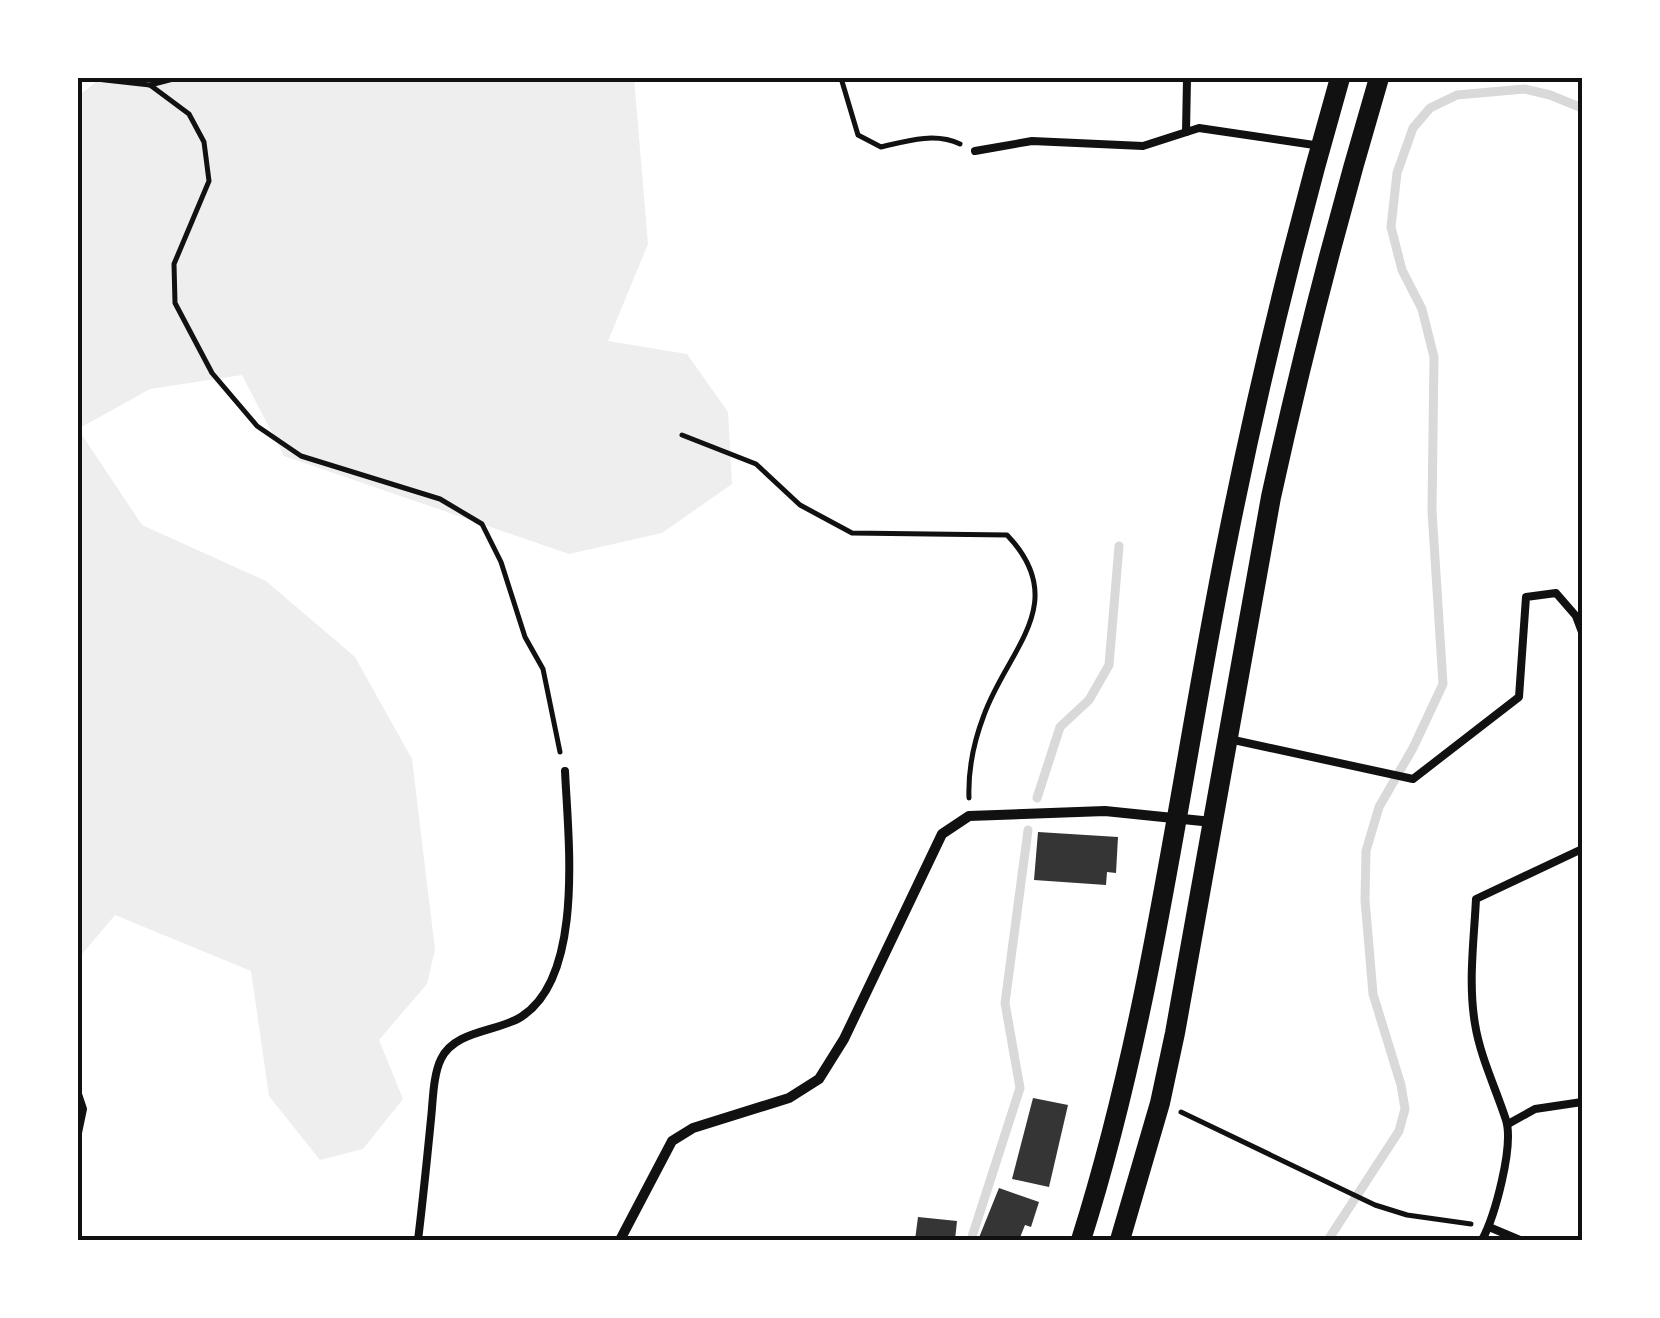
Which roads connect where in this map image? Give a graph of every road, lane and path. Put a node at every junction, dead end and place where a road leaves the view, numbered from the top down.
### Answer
1 (87, 78) edge
2 (177, 78) edge
3 (841, 78) edge
4 (1188, 78) edge
5 (1340, 78) edge
6 (1379, 78) edge
7 (150, 84) junction
8 (1186, 132) junction
9 (1321, 146) junction
10 (975, 151) joint
11 (682, 435) dead end
12 (1582, 632) edge
13 (1228, 739) junction
14 (565, 771) joint
15 (969, 816) junction
16 (1177, 816) junction
17 (1213, 822) junction
18 (1582, 850) edge
19 (78, 1094) edge
20 (1582, 1102) edge
21 (1160, 1103) junction
22 (1508, 1124) junction
23 (78, 1133) edge
24 (1489, 1227) junction
25 (418, 1240) edge
26 (620, 1240) edge
27 (1081, 1240) edge
28 (1120, 1240) edge
29 (1482, 1240) edge
30 (1520, 1240) edge

1 - 7 path
2 - 7 path
3 - 10 path
4 - 8 lane
5 - 9 main road
6 - 13 main road
7 - 14 path
8 - 9 lane
8 - 10 lane
9 - 16 main road
11 - 15 path
12 - 13 lane
13 - 17 main road
14 - 25 lane
15 - 16 street
15 - 26 street
16 - 17 street
16 - 27 main road
17 - 21 main road
18 - 22 lane
19 - 23 lane
20 - 22 lane
21 - 24 path
21 - 28 main road
22 - 24 lane
24 - 29 lane
24 - 30 lane

